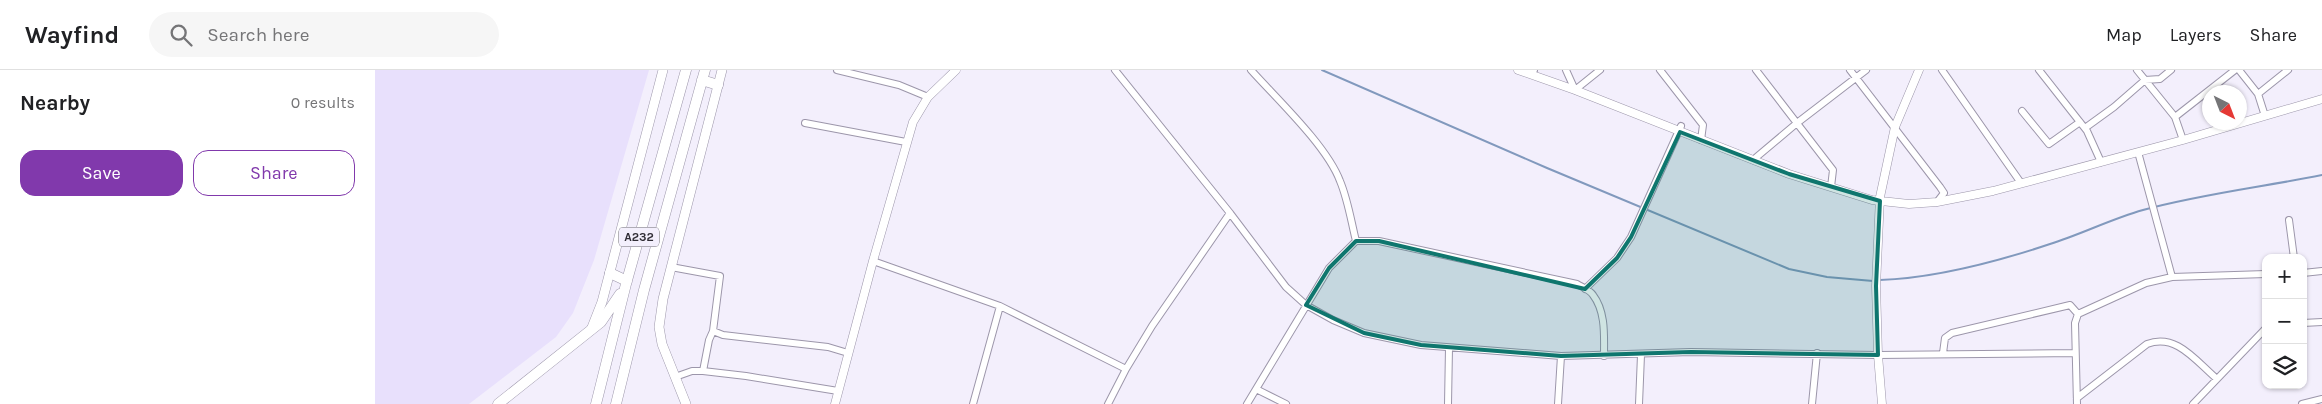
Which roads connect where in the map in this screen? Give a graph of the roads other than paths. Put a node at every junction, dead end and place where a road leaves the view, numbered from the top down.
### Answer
1 (663, 70) edge
2 (686, 70) edge
3 (705, 70) edge
4 (721, 70) edge
5 (837, 70) edge
6 (956, 70) edge
7 (1115, 70) edge
8 (1251, 70) edge
9 (1534, 70) edge
10 (1566, 70) edge
11 (1600, 70) edge
12 (1660, 70) edge
13 (1756, 70) edge
14 (1850, 70) edge
15 (1866, 70) edge
16 (1919, 70) edge
17 (1942, 70) edge
18 (2039, 70) edge
19 (2137, 70) edge
20 (2171, 70) edge
21 (2237, 70) edge
22 (2288, 70) edge
23 (1521, 71) edge
24 (1857, 78) junction
25 (702, 80) junction
26 (2145, 80) junction
27 (718, 85) junction
28 (1575, 90) junction
29 (2258, 94) junction
30 (928, 97) junction
31 (2322, 98) edge
32 (2022, 111) dead end
33 (2265, 116) junction
34 (2175, 117) junction
35 (805, 123) dead end
36 (1797, 123) junction
37 (2082, 125) junction
38 (1895, 127) junction
39 (1680, 129) junction
40 (1701, 140) junction
41 (2183, 140) junction
42 (906, 142) junction
43 (2138, 152) junction
44 (1753, 160) junction
45 (2101, 162) junction
46 (2021, 183) junction
47 (1831, 187) junction
48 (1880, 201) junction
49 (1937, 202) junction
50 (1230, 213) junction
51 (2289, 220) dead end
52 (1356, 241) junction
53 (2293, 254) edge
54 (873, 261) junction
55 (671, 267) junction
56 (2322, 271) edge
57 (610, 273) junction
58 (2307, 273) edge
59 (2262, 274) edge
60 (2171, 277) junction
61 (626, 283) junction
62 (1585, 289) junction
63 (1306, 305) junction
64 (1000, 306) junction
65 (2078, 314) junction
66 (2322, 322) edge
67 (2307, 323) edge
68 (590, 332) junction
69 (713, 332) junction
70 (2262, 332) edge
71 (1449, 348) junction
72 (2075, 352) junction
73 (848, 353) junction
74 (1817, 353) junction
75 (1943, 353) junction
76 (1641, 355) junction
77 (1877, 355) junction
78 (1561, 356) junction
79 (1604, 356) junction
80 (1126, 369) junction
81 (703, 371) junction
82 (675, 377) junction
83 (2217, 379) junction
84 (1257, 389) junction
85 (838, 391) junction
86 (2322, 400) edge
87 (2077, 401) edge
88 (498, 404) edge
89 (596, 404) edge
90 (616, 404) edge
91 (686, 404) edge
92 (835, 404) edge
93 (973, 404) edge
94 (1107, 404) edge
95 (1247, 404) edge
96 (1286, 404) edge
97 (1448, 404) edge
98 (1558, 404) edge
99 (1639, 404) edge
100 (1812, 404) edge
101 (1882, 404) edge
102 (2193, 404) edge
103 (2302, 404) edge

1 - 57 main road
2 - 61 highway, A232
3 - 25 highway, A232
4 - 27 main road
5 - 30 street
6 - 30 street
7 - 50 street
8 - 52 street
9 - 23 street
10 - 28 street
11 - 28 street
12 - 40 street
13 - 36 street
14 - 24 street
15 - 24 street
16 - 38 street
17 - 46 street
18 - 37 street
19 - 26 street
20 - 26 street
21 - 29 street
21 - 34 street
22 - 29 street
23 - 28 street
24 - 36 street
24 - 38 street
25 - 27 highway
25 - 90 highway, A232
26 - 34 street
26 - 37 street
27 - 55 main road
28 - 39 street
29 - 33 street
30 - 42 street
31 - 33 street
32 - 37 street
33 - 41 street
34 - 41 street
35 - 42 street
36 - 44 street
36 - 47 street
37 - 45 street
38 - 48 street
38 - 49 street
39 - 40 street
39 - 62 street
40 - 44 street
41 - 43 street
42 - 54 street
43 - 45 street
43 - 60 street
44 - 47 street
45 - 46 street
46 - 49 street
47 - 48 street
48 - 49 street
48 - 77 street
50 - 63 street
50 - 80 street
51 - 53 street
52 - 62 street
52 - 63 street
54 - 64 street
54 - 73 street
55 - 69 street
55 - 82 main road
56 - 58 street
57 - 61 highway
57 - 68 main road
59 - 60 street
60 - 65 street
61 - 68 highway
61 - 89 highway, A232
62 - 79 street
63 - 71 street
63 - 84 street
64 - 80 street
64 - 93 street
65 - 72 street
65 - 75 street
66 - 67 street
68 - 88 highway
69 - 73 street
69 - 81 street
70 - 83 street
71 - 78 street
71 - 97 street
72 - 75 street
72 - 87 street
73 - 85 street
74 - 76 street
74 - 77 street
74 - 100 street
75 - 77 street
76 - 79 street
76 - 99 street
77 - 101 street
78 - 79 street
78 - 98 street
80 - 94 street
81 - 82 street
81 - 85 street
82 - 91 main road
83 - 87 street
83 - 102 street
84 - 95 street
84 - 96 street
85 - 92 street
86 - 103 street

